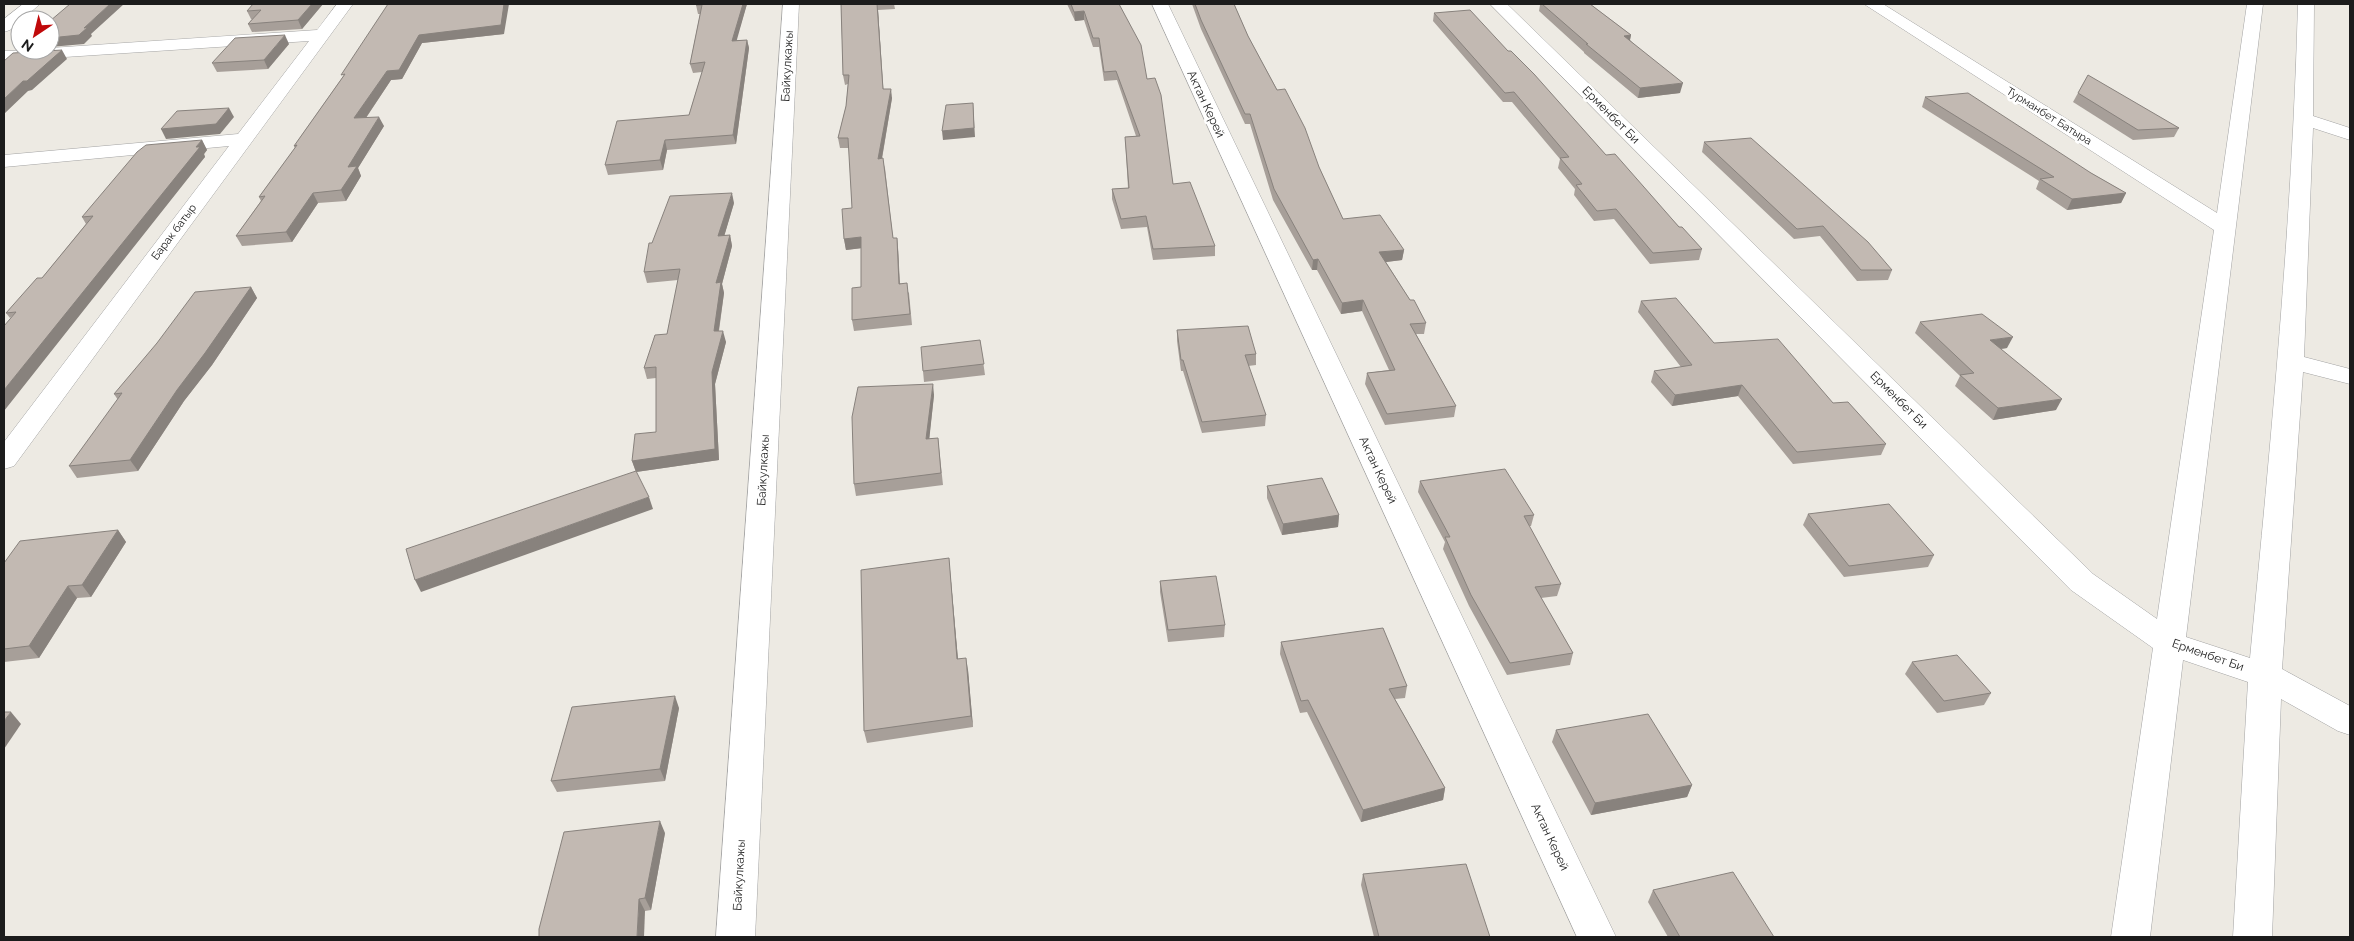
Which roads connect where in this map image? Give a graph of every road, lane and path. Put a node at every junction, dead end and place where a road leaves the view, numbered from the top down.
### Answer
1 (32, 4) edge
2 (345, 4) edge
3 (790, 4) edge
4 (1160, 4) edge
5 (1498, 4) edge
6 (1872, 4) edge
7 (2306, 4) edge
8 (2250, 8) edge
9 (4, 27) edge
10 (322, 35) junction
11 (4, 56) edge
12 (2304, 120) junction
13 (2350, 134) edge
14 (244, 139) junction
15 (4, 160) edge
16 (2226, 228) junction
17 (2290, 361) junction
18 (2350, 377) edge
19 (4, 460) edge
20 (2170, 644) junction
21 (2265, 675) junction
22 (2350, 722) edge
23 (735, 937) edge
24 (1597, 937) edge
25 (2130, 937) edge
26 (2253, 937) edge

1 - 9 street
2 - 10 street, Барак батыр
3 - 23 street, Байкулкажы
4 - 24 street, Актан Керей
5 - 20 street, Ерменбет Би
6 - 16 street, Турманбет Батыра
7 - 12 street
8 - 16 street
10 - 11 street
10 - 14 street, Барак батыр
12 - 13 street
12 - 17 street
14 - 15 street
14 - 19 street, Барак батыр
16 - 20 street
17 - 18 street
17 - 21 street
20 - 21 street, Ерменбет Би
20 - 25 street
21 - 22 street, Ерменбет Би
21 - 26 street

